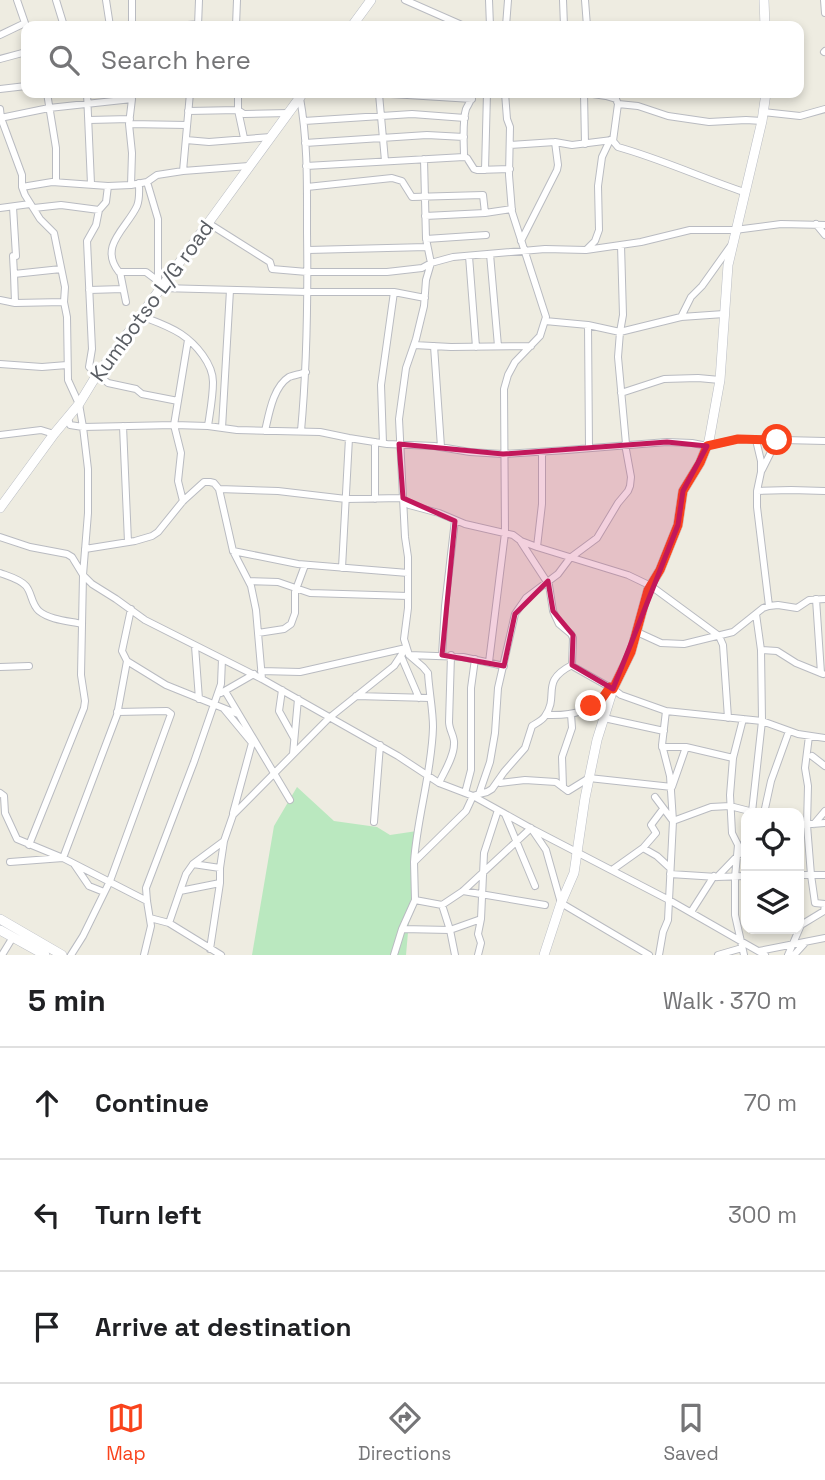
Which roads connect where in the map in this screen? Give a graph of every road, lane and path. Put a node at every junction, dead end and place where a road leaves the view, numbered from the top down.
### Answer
1 (17, 0) edge
2 (56, 0) edge
3 (106, 0) edge
4 (132, 0) edge
5 (199, 0) edge
6 (237, 0) edge
7 (371, 0) edge
8 (405, 0) edge
9 (489, 0) edge
10 (508, 0) edge
11 (563, 0) edge
12 (584, 0) edge
13 (764, 0) edge
14 (824, 0) edge
15 (825, 13) edge
16 (24, 21) edge
17 (62, 21) edge
18 (109, 21) edge
19 (131, 21) edge
20 (198, 21) edge
21 (236, 21) edge
22 (356, 21) edge
23 (449, 21) edge
24 (490, 21) edge
25 (506, 21) edge
26 (564, 21) edge
27 (586, 21) edge
28 (765, 21) edge
29 (21, 27) edge
30 (0, 35) edge
31 (21, 53) edge
32 (0, 59) edge
33 (21, 87) edge
34 (0, 89) edge
35 (48, 98) edge
36 (88, 98) edge
37 (189, 98) edge
38 (238, 98) edge
39 (300, 98) edge
40 (302, 98) edge
41 (379, 98) edge
42 (471, 98) edge
43 (487, 98) edge
44 (505, 98) edge
45 (585, 98) edge
46 (614, 98) edge
47 (765, 98) edge
48 (88, 103) junction
49 (618, 104) junction
50 (49, 108) junction
51 (0, 109) edge
52 (825, 109) edge
53 (239, 110) junction
54 (188, 111) junction
55 (289, 113) junction
56 (380, 116) junction
57 (763, 117) junction
58 (1, 118) edge
59 (465, 118) junction
60 (89, 120) junction
61 (304, 121) junction
62 (130, 122) junction
63 (187, 125) junction
64 (464, 136) junction
65 (271, 137) junction
66 (244, 138) junction
67 (382, 138) junction
68 (186, 140) junction
69 (612, 140) junction
70 (555, 142) junction
71 (305, 143) junction
72 (585, 144) junction
73 (510, 145) junction
74 (464, 157) junction
75 (424, 159) junction
76 (385, 161) junction
77 (249, 166) junction
78 (306, 166) junction
79 (510, 169) junction
80 (485, 170) junction
81 (183, 171) junction
82 (56, 182) junction
83 (143, 182) junction
84 (91, 184) junction
85 (131, 185) junction
86 (108, 186) junction
87 (22, 187) junction
88 (307, 187) junction
89 (744, 192) junction
90 (425, 197) junction
91 (32, 206) junction
92 (13, 207) junction
93 (0, 208) edge
94 (512, 209) junction
95 (99, 210) junction
96 (485, 213) junction
97 (425, 216) junction
98 (208, 223) junction
99 (816, 224) junction
100 (825, 225) edge
101 (735, 230) junction
102 (825, 234) edge
103 (486, 235) dead end
104 (521, 241) junction
105 (427, 243) junction
106 (733, 244) junction
107 (621, 245) junction
108 (307, 250) junction
109 (586, 250) junction
110 (523, 251) junction
111 (490, 254) junction
112 (469, 256) junction
113 (430, 263) junction
114 (61, 268) junction
115 (120, 272) junction
116 (307, 272) junction
117 (14, 274) junction
118 (160, 285) junction
119 (123, 289) junction
120 (0, 290) edge
121 (89, 290) junction
122 (230, 290) junction
123 (307, 292) junction
124 (394, 292) junction
125 (425, 298) junction
126 (0, 300) edge
127 (64, 302) junction
128 (15, 303) junction
129 (126, 303) dead end
130 (724, 314) junction
131 (141, 316) junction
132 (681, 317) junction
133 (545, 321) junction
134 (588, 325) junction
135 (620, 332) junction
136 (188, 340) junction
137 (414, 345) junction
138 (435, 346) junction
139 (476, 346) junction
140 (498, 346) junction
141 (531, 346) junction
142 (0, 365) edge
143 (67, 365) junction
144 (306, 372) junction
145 (97, 375) junction
146 (720, 380) junction
147 (621, 393) junction
148 (178, 401) junction
149 (79, 404) junction
150 (68, 418) junction
151 (174, 425) junction
152 (123, 426) junction
153 (208, 426) junction
154 (83, 428) junction
155 (222, 428) junction
156 (265, 430) junction
157 (301, 431) junction
158 (54, 434) junction
159 (0, 435) edge
160 (349, 438) junction
161 (756, 440) junction
162 (777, 440) junction
163 (825, 441) edge
164 (375, 442) junction
165 (383, 443) junction
166 (399, 444) junction
167 (625, 444) junction
168 (707, 446) junction
169 (441, 447) junction
170 (589, 448) junction
171 (542, 452) junction
172 (503, 454) junction
173 (761, 472) junction
174 (219, 489) junction
175 (757, 491) junction
176 (825, 491) edge
177 (402, 498) junction
178 (345, 499) junction
179 (375, 499) junction
180 (183, 501) junction
181 (0, 508) edge
182 (455, 520) junction
183 (505, 533) junction
184 (0, 537) edge
185 (521, 541) junction
186 (128, 542) junction
187 (537, 547) junction
188 (85, 549) junction
189 (233, 551) junction
190 (570, 558) junction
191 (305, 565) junction
192 (342, 568) junction
193 (0, 573) edge
194 (408, 573) junction
195 (83, 575) junction
196 (249, 581) junction
197 (547, 581) junction
198 (651, 586) junction
199 (296, 588) junction
200 (408, 596) junction
201 (816, 599) junction
202 (825, 599) edge
203 (769, 606) junction
204 (131, 609) junction
205 (755, 614) junction
206 (82, 624) junction
207 (637, 632) junction
208 (258, 633) junction
209 (719, 636) junction
210 (195, 646) junction
211 (761, 650) junction
212 (408, 651) junction
213 (442, 655) junction
214 (451, 655) junction
215 (401, 656) junction
216 (222, 659) junction
217 (475, 659) junction
218 (127, 661) junction
219 (489, 662) junction
220 (572, 665) junction
221 (29, 666) dead end
222 (504, 666) junction
223 (0, 667) edge
224 (254, 674) junction
225 (823, 674) edge
226 (262, 675) junction
227 (612, 688) junction
228 (282, 690) junction
229 (225, 691) junction
230 (217, 695) junction
231 (356, 696) junction
232 (419, 698) junction
233 (430, 698) junction
234 (199, 699) junction
235 (298, 699) junction
236 (214, 704) junction
237 (223, 708) junction
238 (666, 711) junction
239 (117, 712) junction
240 (571, 714) junction
241 (239, 715) junction
242 (546, 715) junction
243 (329, 718) junction
244 (604, 718) junction
245 (728, 718) junction
246 (743, 719) junction
247 (762, 721) junction
248 (664, 731) junction
249 (789, 731) junction
250 (809, 736) junction
251 (825, 738) edge
252 (295, 739) junction
253 (252, 743) junction
254 (380, 745) junction
255 (663, 747) junction
256 (686, 747) junction
257 (293, 754) junction
258 (812, 756) dead end
259 (733, 758) junction
260 (267, 761) junction
261 (825, 766) edge
262 (274, 774) junction
263 (427, 776) junction
264 (589, 778) junction
265 (439, 783) junction
266 (500, 783) dead end
267 (563, 787) junction
268 (672, 787) junction
269 (0, 793) edge
270 (472, 794) junction
271 (655, 797) dead end
272 (290, 800) dead end
273 (730, 806) junction
274 (663, 808) junction
275 (754, 808) edge
276 (765, 808) edge
277 (741, 809) edge
278 (825, 811) edge
279 (502, 812) junction
280 (233, 815) junction
281 (673, 821) junction
282 (374, 822) dead end
283 (825, 823) edge
284 (811, 824) junction
285 (804, 825) edge
286 (531, 828) junction
287 (223, 841) junction
288 (516, 841) junction
289 (29, 845) junction
290 (643, 848) junction
291 (741, 851) edge
292 (577, 852) junction
293 (737, 856) junction
294 (63, 858) junction
295 (10, 862) dead end
296 (414, 862) junction
297 (73, 863) junction
298 (193, 864) junction
299 (220, 868) junction
300 (612, 870) junction
301 (670, 871) junction
302 (483, 872) junction
303 (804, 875) edge
304 (811, 875) junction
305 (825, 875) edge
306 (741, 876) edge
307 (716, 877) junction
308 (735, 877) junction
309 (110, 881) junction
310 (220, 883) junction
311 (535, 886) dead end
312 (180, 891) junction
313 (463, 891) junction
314 (104, 892) junction
315 (482, 894) junction
316 (415, 900) junction
317 (669, 900) junction
318 (147, 901) junction
319 (561, 902) junction
320 (442, 905) junction
321 (545, 905) dead end
322 (825, 905) edge
323 (691, 912) junction
324 (150, 918) junction
325 (0, 919) edge
326 (481, 919) junction
327 (169, 923) junction
328 (402, 929) junction
329 (0, 930) edge
330 (450, 930) junction
331 (13, 937) junction
332 (825, 938) edge
333 (740, 940) junction
334 (805, 943) junction
335 (793, 946) junction
336 (210, 949) junction
337 (743, 952) edge
338 (762, 953) edge
339 (2, 955) edge
340 (45, 955) edge
341 (62, 955) edge
342 (71, 955) edge
343 (144, 955) edge
344 (221, 955) edge
345 (394, 955) edge
346 (455, 955) edge
347 (478, 955) edge
348 (545, 955) edge
349 (649, 955) edge
350 (659, 955) edge
351 (718, 955) edge
352 (791, 955) edge

1 - 16 street
2 - 17 street
3 - 18 street
4 - 19 street
5 - 20 street
6 - 21 street
7 - 22 street
8 - 23 street
9 - 24 street
10 - 25 street
11 - 26 street
12 - 27 street
13 - 28 street
14 - 15 street
29 - 30 street
31 - 32 street
33 - 34 street
35 - 50 street
36 - 48 street
37 - 54 street
38 - 53 street
39 - 55 street, Kumbotso L/G road
40 - 61 street
41 - 56 street
42 - 59 street
43 - 80 street
44 - 73 street
45 - 72 street
46 - 49 street
47 - 57 street
48 - 50 street
48 - 60 street
48 - 62 street
49 - 57 street
49 - 69 street
50 - 58 street
50 - 82 street
51 - 58 street
52 - 57 street
53 - 54 street
53 - 55 street
53 - 66 street
54 - 63 street
55 - 65 street, Kumbotso L/G road
56 - 59 street
56 - 61 street
56 - 67 street
57 - 89 street
58 - 87 street
59 - 64 street
60 - 62 street
60 - 84 street
61 - 71 street
62 - 63 street
62 - 85 street
63 - 68 street
64 - 67 street
64 - 74 street
65 - 66 street
65 - 77 street, Kumbotso L/G road
66 - 68 street
67 - 71 street
67 - 76 street
68 - 81 street
69 - 72 street
69 - 89 street
69 - 109 street
70 - 72 street
70 - 73 street
70 - 104 street
71 - 78 street
73 - 79 street
74 - 75 street
74 - 80 street
75 - 76 street
75 - 90 street
76 - 78 street
77 - 81 street
77 - 98 street, Kumbotso L/G road
78 - 88 street
79 - 80 street
79 - 94 street
81 - 83 street
82 - 84 street
82 - 87 street
83 - 85 street
83 - 115 street
83 - 118 street
84 - 86 street
85 - 86 street
86 - 95 street
87 - 91 street
88 - 90 street
88 - 108 street
89 - 101 street
90 - 96 street
90 - 97 street
91 - 92 street
91 - 95 street
91 - 114 street
92 - 93 street
92 - 117 street
94 - 96 street
94 - 104 street
95 - 121 street
96 - 97 street
97 - 105 street
98 - 116 street
98 - 118 street, Kumbotso L/G road
99 - 100 street
99 - 101 street
99 - 102 street
101 - 106 street
101 - 107 street
103 - 105 street
104 - 110 street
105 - 108 street
105 - 113 street
106 - 130 street
106 - 132 street
107 - 109 street
107 - 135 street
108 - 116 street
109 - 110 street
110 - 111 street
110 - 133 street
111 - 112 street
111 - 140 street
112 - 113 street
112 - 139 street
113 - 116 street
113 - 125 street
114 - 117 street
114 - 127 street
115 - 118 street
115 - 119 street
116 - 123 street
117 - 128 street
118 - 122 street
118 - 131 street, Kumbotso L/G road
119 - 121 street
119 - 129 street
120 - 126 street
121 - 145 street
122 - 123 street
122 - 155 street
123 - 124 street
123 - 144 street
124 - 125 street
124 - 165 street
125 - 137 street
126 - 128 street
127 - 128 street
127 - 143 street
130 - 132 street
130 - 146 street
131 - 136 street
131 - 145 street, Kumbotso L/G road
132 - 135 street
133 - 134 street
133 - 141 street
134 - 135 street
134 - 170 street
135 - 147 street
136 - 148 street
136 - 153 street
137 - 138 street
137 - 166 street
138 - 139 street
138 - 169 street
139 - 140 street
140 - 141 street
141 - 172 street
142 - 143 street
143 - 149 street
144 - 156 street
144 - 157 street
145 - 148 street
145 - 149 street, Kumbotso L/G road
146 - 147 street
146 - 168 street
147 - 167 street
148 - 151 street
149 - 150 street, Kumbotso L/G road
149 - 154 street
150 - 154 street
150 - 158 street, Kumbotso L/G road
151 - 152 street
151 - 153 street
151 - 180 street
152 - 154 street
152 - 186 street
153 - 155 street
154 - 188 street
155 - 156 street
156 - 157 street
157 - 160 street
158 - 159 street
158 - 181 street, Kumbotso L/G road
160 - 164 street
160 - 178 street
161 - 162 street
161 - 168 street
161 - 173 street
162 - 163 street
162 - 173 street
164 - 165 street
164 - 179 street
165 - 166 street
166 - 169 street
166 - 177 street
167 - 168 street
167 - 170 street
167 - 190 street
168 - 198 street
169 - 172 street
170 - 171 street
171 - 172 street
171 - 187 street
172 - 183 street
173 - 175 street
174 - 178 street
174 - 180 street
174 - 189 street
175 - 176 street
175 - 203 street
177 - 179 street
177 - 182 street
177 - 194 street
178 - 179 street
178 - 192 street
180 - 186 street
182 - 183 street
182 - 213 street
183 - 185 street
183 - 219 street
184 - 195 street
185 - 187 street
185 - 197 street
186 - 188 street
187 - 190 street
188 - 195 street
189 - 191 street
189 - 196 street
190 - 197 street
190 - 198 street
191 - 192 street
191 - 199 street
192 - 194 street
193 - 206 street
194 - 200 street
195 - 204 street
195 - 206 street
196 - 199 street
196 - 208 street
197 - 220 street
197 - 222 street
198 - 207 street
198 - 209 street
199 - 200 street
199 - 208 street
200 - 212 street
201 - 202 street
201 - 203 street
201 - 225 street
203 - 205 street
204 - 210 street
204 - 218 street
205 - 209 street
205 - 211 street
206 - 289 street
207 - 209 street
207 - 227 street
208 - 226 street
209 - 245 street
210 - 216 street
210 - 234 street
211 - 225 street
211 - 247 street
212 - 213 street
212 - 215 street
212 - 226 street
212 - 233 street
213 - 214 street
214 - 217 street
214 - 265 street
215 - 231 street
215 - 232 street
216 - 224 street
216 - 230 street
217 - 219 street
217 - 270 street
218 - 234 street
218 - 239 street
219 - 222 street
220 - 227 street
220 - 242 street
221 - 223 street
222 - 270 street
224 - 226 street
224 - 229 street
226 - 228 street
227 - 238 street
227 - 240 street
227 - 244 street
228 - 235 street
228 - 252 street
229 - 230 street
229 - 241 street
230 - 236 street
231 - 232 street
231 - 243 street
232 - 233 street
233 - 263 street
234 - 236 street
235 - 243 street
235 - 252 street
236 - 237 street
236 - 318 street
237 - 241 street
237 - 253 street
238 - 245 street
238 - 248 street
239 - 294 street
239 - 309 street
240 - 242 street
240 - 267 street
241 - 260 street
242 - 270 street
243 - 254 street
243 - 257 street
244 - 248 street
244 - 264 street
245 - 246 street
246 - 247 street
246 - 259 street
247 - 249 street
247 - 275 street
248 - 255 street
249 - 250 street
249 - 276 street
250 - 251 street
250 - 284 street
252 - 257 street
253 - 260 street
253 - 280 street
254 - 263 street
254 - 282 street
255 - 256 street
255 - 268 street
256 - 259 street
256 - 268 street
257 - 262 street
258 - 261 street
259 - 273 street
260 - 262 street
262 - 272 street
262 - 280 street
263 - 265 street
263 - 296 street
264 - 267 street
264 - 268 street
264 - 292 street
265 - 270 street
266 - 267 street
268 - 281 street
269 - 289 street
270 - 279 street
270 - 296 street
271 - 274 street
273 - 277 street
273 - 281 street
273 - 293 street
274 - 281 street
274 - 290 street
278 - 284 street
279 - 286 street
279 - 288 street
279 - 302 street
280 - 287 street
281 - 301 street
283 - 284 street
284 - 285 street
284 - 304 street
286 - 288 street
286 - 292 street
286 - 319 street
287 - 298 street
287 - 299 street
288 - 302 street
288 - 311 street
289 - 294 street
290 - 300 street
290 - 301 street
291 - 293 street
292 - 300 street
292 - 319 street
293 - 307 street
293 - 308 street
294 - 295 street
294 - 297 street
296 - 316 street
297 - 309 street
297 - 314 street
298 - 299 street
298 - 312 street
299 - 310 street
300 - 317 street
301 - 307 street
301 - 317 street
302 - 313 street
302 - 315 street
303 - 304 street
304 - 305 street
304 - 322 street
306 - 308 street
307 - 308 street
307 - 323 street
308 - 333 street
309 - 314 street
309 - 318 street
310 - 312 street
310 - 336 street
312 - 327 street
313 - 315 street
313 - 320 street
314 - 342 street
315 - 321 street
315 - 326 street
316 - 320 street
316 - 328 street
317 - 323 street
317 - 350 street
318 - 324 street
319 - 348 street
319 - 349 street
320 - 330 street
322 - 335 street
323 - 333 street
324 - 327 street
324 - 343 street
325 - 341 street
326 - 330 street
326 - 347 street
327 - 336 street
328 - 330 street
328 - 345 street
329 - 331 street
330 - 346 street
331 - 339 street
331 - 340 street
332 - 334 street
333 - 337 street
333 - 338 street
334 - 335 street
334 - 352 street
335 - 338 street
335 - 352 street
336 - 344 street
337 - 351 street

